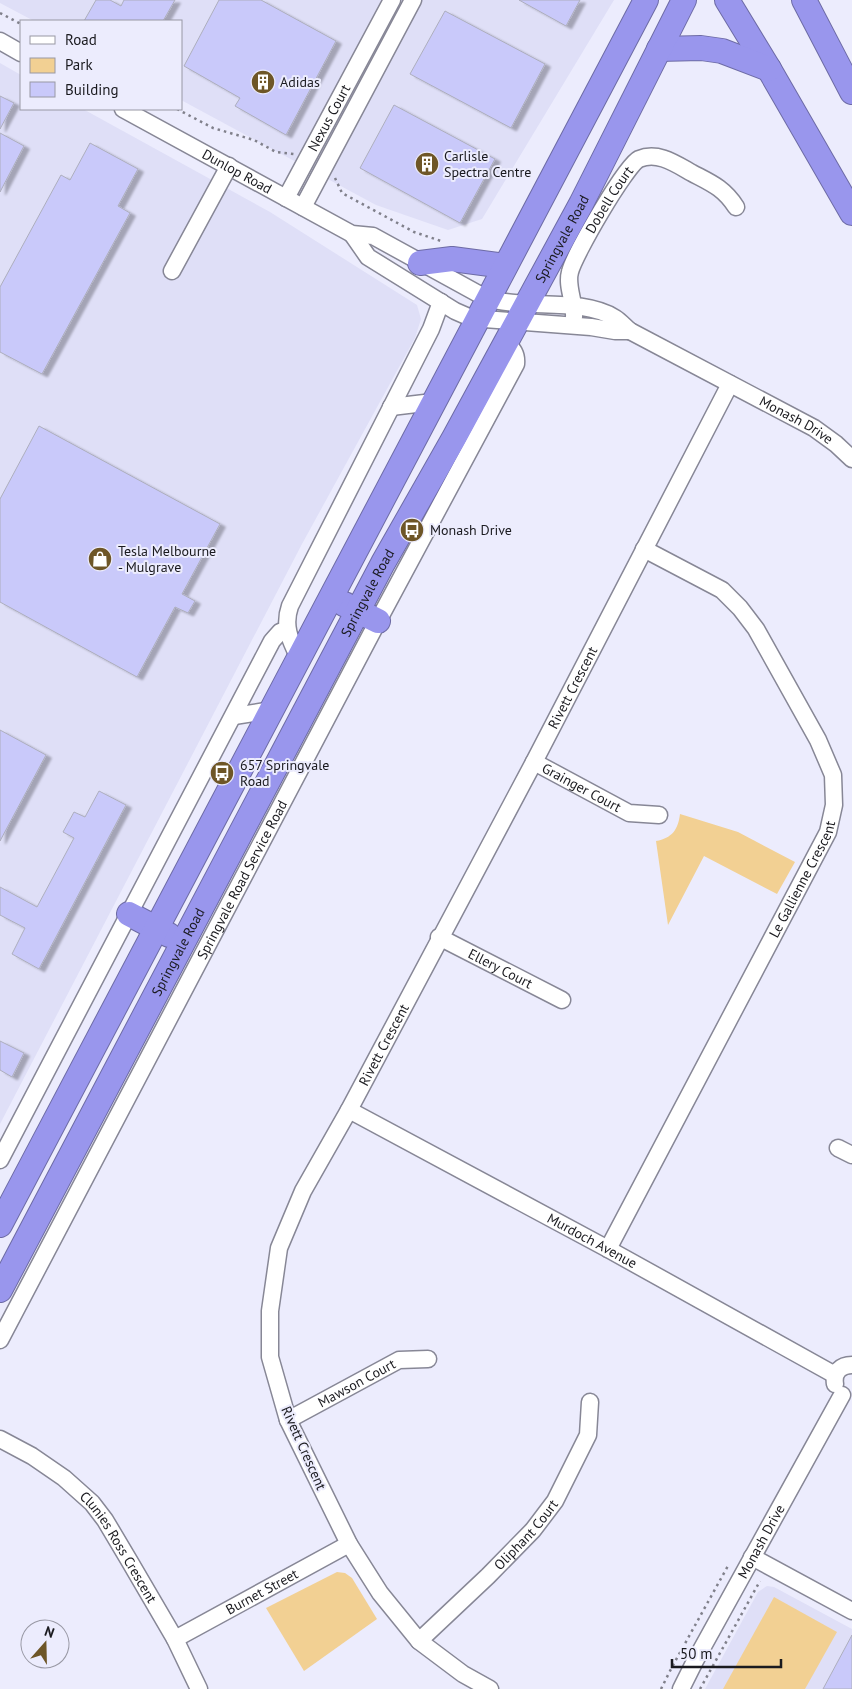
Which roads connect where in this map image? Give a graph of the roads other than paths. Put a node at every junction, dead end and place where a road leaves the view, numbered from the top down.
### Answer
1 (392, 0) edge
2 (413, 0) edge
3 (646, 0) edge
4 (684, 0) edge
5 (727, 0) edge
6 (804, 0) edge
7 (373, 37) junction
8 (0, 41) edge
9 (388, 45) junction
10 (659, 49) junction
11 (20, 52) edge
12 (769, 69) junction
13 (852, 92) edge
14 (125, 110) edge
15 (229, 166) junction
16 (286, 198) junction
17 (303, 207) junction
18 (736, 207) dead end
19 (852, 213) edge
20 (352, 234) junction
21 (420, 263) junction
22 (505, 266) junction
23 (172, 271) dead end
24 (440, 302) junction
25 (574, 307) junction
26 (483, 309) junction
27 (523, 312) junction
28 (573, 325) junction
29 (630, 331) junction
30 (730, 384) junction
31 (433, 402) junction
32 (391, 407) junction
33 (852, 459) edge
34 (644, 549) junction
35 (331, 598) junction
36 (368, 616) junction
37 (286, 629) junction
38 (299, 658) junction
39 (272, 710) junction
40 (234, 716) junction
41 (534, 762) junction
42 (660, 815) dead end
43 (129, 914) junction
44 (156, 929) junction
45 (439, 937) junction
46 (183, 943) junction
47 (562, 1000) dead end
48 (134, 1060) junction
49 (349, 1110) junction
50 (0, 1160) edge
51 (0, 1225) edge
52 (608, 1250) junction
53 (0, 1290) edge
54 (0, 1340) edge
55 (428, 1359) dead end
56 (852, 1365) edge
57 (835, 1375) junction
58 (847, 1396) edge
59 (590, 1402) dead end
60 (288, 1420) junction
61 (0, 1439) edge
62 (349, 1544) junction
63 (752, 1557) junction
64 (852, 1612) edge
65 (175, 1640) junction
66 (420, 1641) junction
67 (200, 1689) edge
68 (490, 1689) edge
69 (681, 1689) edge

1 - 7 street, Nexus Court
2 - 9 street, Nexus Court
3 - 22 highway
4 - 10 highway, Springvale Road
5 - 12 highway
6 - 13 highway
7 - 9 street
7 - 16 street, Nexus Court
8 - 11 street
9 - 17 street, Nexus Court
10 - 12 highway
10 - 27 highway, Springvale Road
12 - 19 highway
14 - 15 street, Dunlop Road
15 - 16 street, Dunlop Road
15 - 23 street
16 - 17 street, Dunlop Road
17 - 20 street, Dunlop Road
18 - 25 street, Dobell Court
20 - 21 street, Dunlop Road
20 - 24 street, Dunlop Road
21 - 22 highway
21 - 26 street, Dunlop Road
22 - 26 highway
24 - 26 street, Dunlop Road
24 - 32 street
25 - 27 street, Monash Drive
25 - 28 street, Dobell Court
25 - 29 street, Monash Drive
26 - 27 street, Monash Drive
26 - 27 street, Monash Drive
26 - 31 highway
27 - 28 street, Monash Drive
27 - 36 highway, Springvale Road
28 - 29 street, Monash Drive
29 - 30 street, Monash Drive
30 - 33 street, Monash Drive
30 - 34 street, Rivett Crescent
31 - 32 street
31 - 35 highway
32 - 37 street
34 - 41 street, Rivett Crescent
34 - 52 street, Le Gallienne Crescent
35 - 36 highway
35 - 38 highway
36 - 46 highway, Springvale Road
36 - 48 street, Springvale Road Service Road
37 - 38 street
37 - 40 street
38 - 39 highway
39 - 40 street
39 - 44 highway
40 - 43 street
41 - 42 street, Grainger Court
41 - 45 street, Rivett Crescent
43 - 44 highway
43 - 50 street
44 - 46 highway
44 - 51 highway
45 - 47 street, Ellery Court
45 - 49 street, Rivett Crescent
46 - 48 highway, Springvale Road
48 - 53 highway, Springvale Road
48 - 54 street, Springvale Road Service Road
49 - 52 street, Murdoch Avenue
49 - 60 street, Rivett Crescent
52 - 57 street, Murdoch Avenue
55 - 60 street, Mawson Court
56 - 57 street
57 - 58 street
58 - 63 street, Monash Drive
59 - 66 street, Oliphant Court
60 - 62 street, Rivett Crescent
61 - 65 street, Clunies Ross Crescent
62 - 65 street, Burnet Street
62 - 66 street, Rivett Crescent
63 - 64 street
63 - 69 street, Monash Drive
65 - 67 street, Clunies Ross Crescent
66 - 68 street, Rivett Crescent

